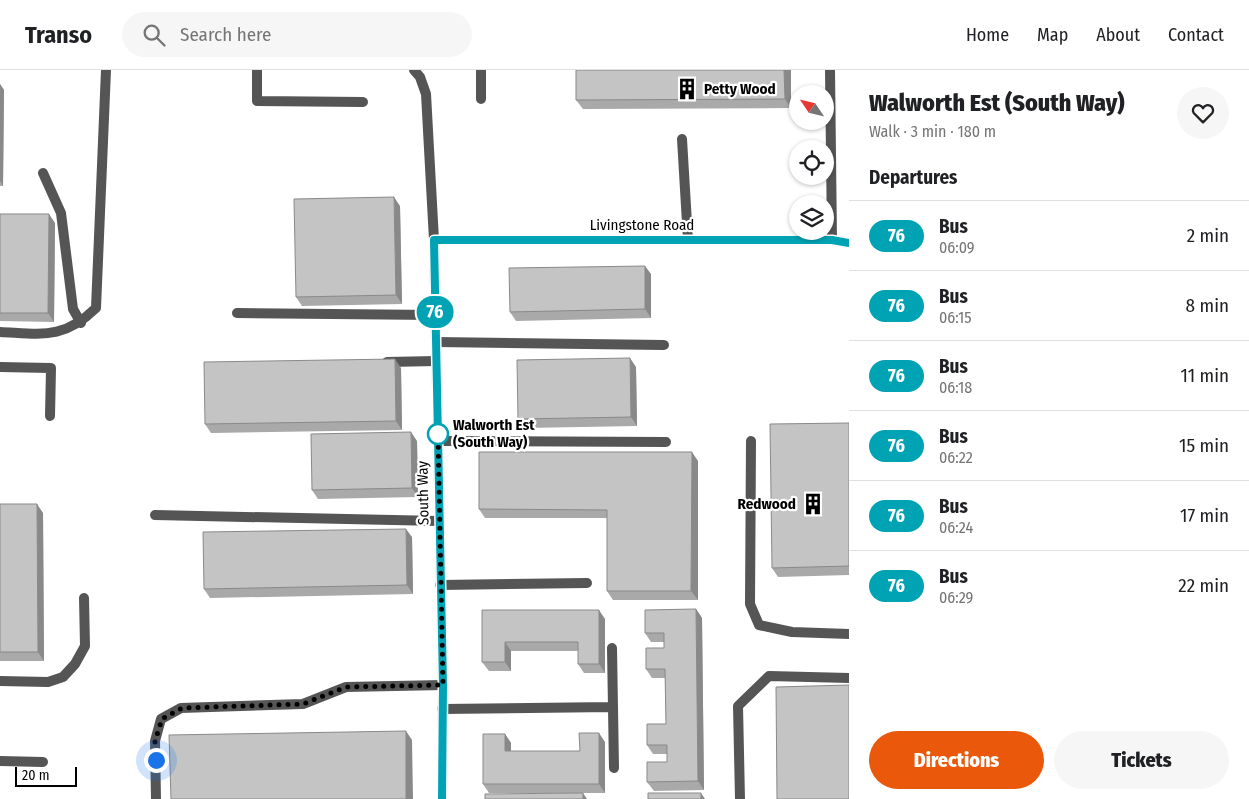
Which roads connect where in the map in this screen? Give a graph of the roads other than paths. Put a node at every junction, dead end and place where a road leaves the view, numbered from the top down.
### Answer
1 (106, 70) edge
2 (257, 70) edge
3 (414, 70) edge
4 (482, 70) edge
5 (830, 70) edge
6 (481, 99) dead end
7 (363, 102) dead end
8 (682, 139) dead end
9 (43, 173) dead end
10 (831, 195) edge
11 (434, 240) junction
12 (688, 240) junction
13 (789, 240) edge
14 (832, 240) edge
15 (849, 243) edge
16 (237, 313) dead end
17 (435, 315) junction
18 (81, 323) junction
19 (0, 332) edge
20 (436, 342) junction
21 (664, 345) dead end
22 (436, 361) junction
23 (387, 362) edge
24 (0, 367) edge
25 (50, 416) dead end
26 (751, 440) dead end
27 (438, 441) junction
28 (666, 442) dead end
29 (155, 515) dead end
30 (438, 521) junction
31 (587, 583) dead end
32 (440, 585) junction
33 (84, 598) dead end
34 (849, 634) edge
35 (612, 648) dead end
36 (849, 678) edge
37 (0, 681) edge
38 (443, 685) junction
39 (612, 707) junction
40 (442, 709) junction
41 (0, 762) edge
42 (43, 762) dead end
43 (614, 768) dead end
44 (156, 799) edge
45 (442, 799) edge
46 (740, 799) edge

1 - 18 street
2 - 7 street
3 - 11 street, South Way
4 - 6 street
5 - 10 street
8 - 12 street
9 - 18 street
11 - 12 street, Livingstone Road
11 - 17 street, South Way
12 - 13 street, Livingstone Road
14 - 15 street, Livingstone Road
16 - 17 street
17 - 20 street, South Way
18 - 19 street
20 - 21 street
20 - 22 street, South Way
22 - 23 street
22 - 27 street, South Way
24 - 25 street
26 - 34 street
27 - 28 street
27 - 30 street, South Way
29 - 30 street
30 - 32 street, South Way
31 - 32 street
32 - 38 street, South Way
33 - 37 street
35 - 39 street
36 - 46 street
38 - 40 street, South Way
38 - 44 street
39 - 40 street
39 - 43 street
40 - 45 street, South Way
41 - 42 street

